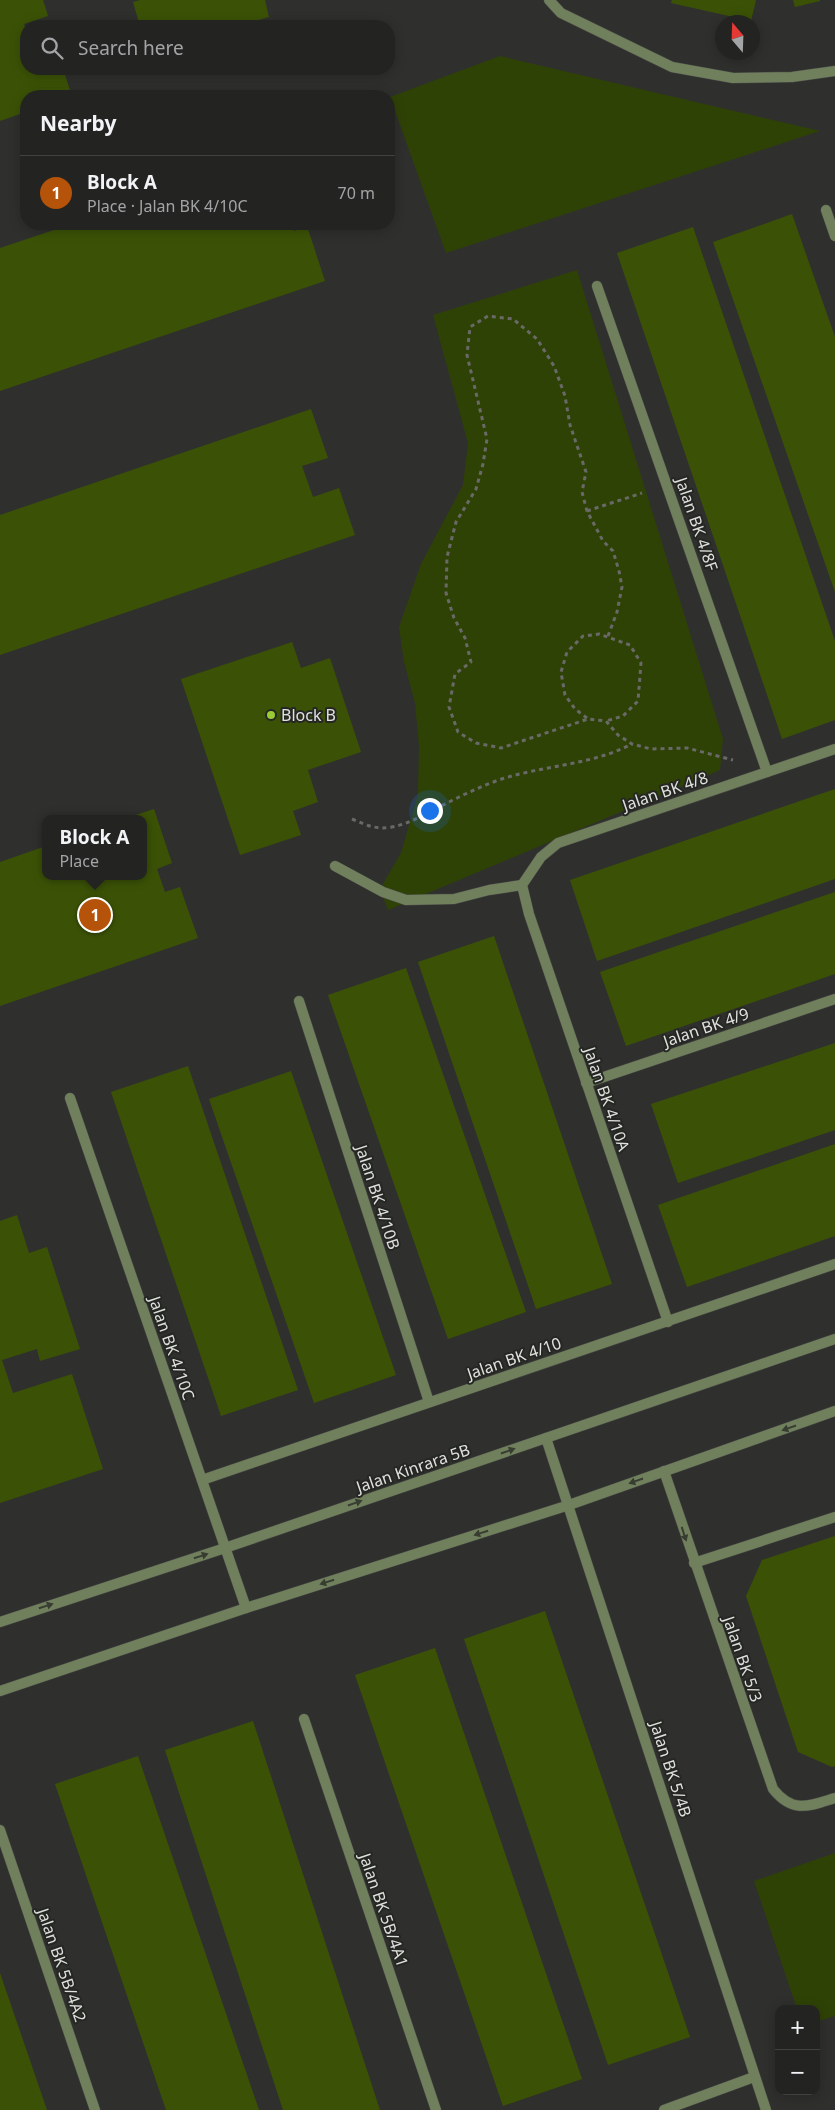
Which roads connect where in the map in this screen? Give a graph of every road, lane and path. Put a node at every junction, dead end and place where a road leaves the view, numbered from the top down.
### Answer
1 (549, 0) edge
2 (835, 71) edge
3 (826, 210) dead end
4 (835, 236) edge
5 (597, 286) dead end
6 (642, 493) dead end
7 (587, 511) junction
8 (608, 636) junction
9 (588, 718) junction
10 (606, 722) junction
11 (632, 744) junction
12 (835, 749) edge
13 (763, 774) junction
14 (352, 820) dead end
15 (335, 866) dead end
16 (522, 885) junction
17 (835, 999) edge
18 (299, 1001) dead end
19 (586, 1083) junction
20 (70, 1098) dead end
21 (835, 1264) edge
22 (668, 1322) junction
23 (835, 1339) edge
24 (429, 1402) junction
25 (835, 1411) edge
26 (546, 1438) junction
27 (664, 1471) junction
28 (202, 1480) junction
29 (569, 1505) junction
30 (835, 1516) edge
31 (225, 1548) junction
32 (694, 1563) junction
33 (246, 1608) junction
34 (0, 1622) edge
35 (0, 1692) edge
36 (304, 1719) dead end
37 (835, 1798) edge
38 (0, 1830) edge
39 (754, 2077) junction
40 (95, 2110) edge
41 (436, 2110) edge
42 (664, 2110) edge
43 (766, 2110) edge

1 - 2 street
3 - 4 street
5 - 13 street, Jalan BK 4/8F
6 - 7 path
7 - 8 path
7 - 9 path
8 - 9 path
8 - 10 path
9 - 10 path
10 - 11 path
11 - 13 path
11 - 14 path
12 - 13 street, Jalan BK 4/8
13 - 16 street, Jalan BK 4/8
15 - 16 street
16 - 19 street, Jalan BK 4/10A
17 - 19 street, Jalan BK 4/9
18 - 24 street, Jalan BK 4/10B
19 - 22 street, Jalan BK 4/10A
20 - 28 street, Jalan BK 4/10C
21 - 22 street, Jalan BK 4/10
22 - 24 street, Jalan BK 4/10
23 - 26 street, Jalan Kinrara 5B
24 - 28 street, Jalan BK 4/10
25 -> 27 street
26 - 29 street, Jalan BK 5/4B
31 -> 26 street, Jalan Kinrara 5B
27 -> 29 street
27 -> 32 street, Jalan BK 5/3
28 - 31 street, Jalan BK 4/10C
29 -> 33 street
29 - 39 street, Jalan BK 5/4B
30 - 32 street
31 - 33 street, Jalan BK 4/10C
34 -> 31 street, Jalan Kinrara 5B
32 - 37 street, Jalan BK 5/3
33 - 35 street
36 - 41 street, Jalan BK 5B/4A1
38 - 40 street, Jalan BK 5B/4A2
39 - 42 street
39 - 43 street, Jalan BK 5/4B

